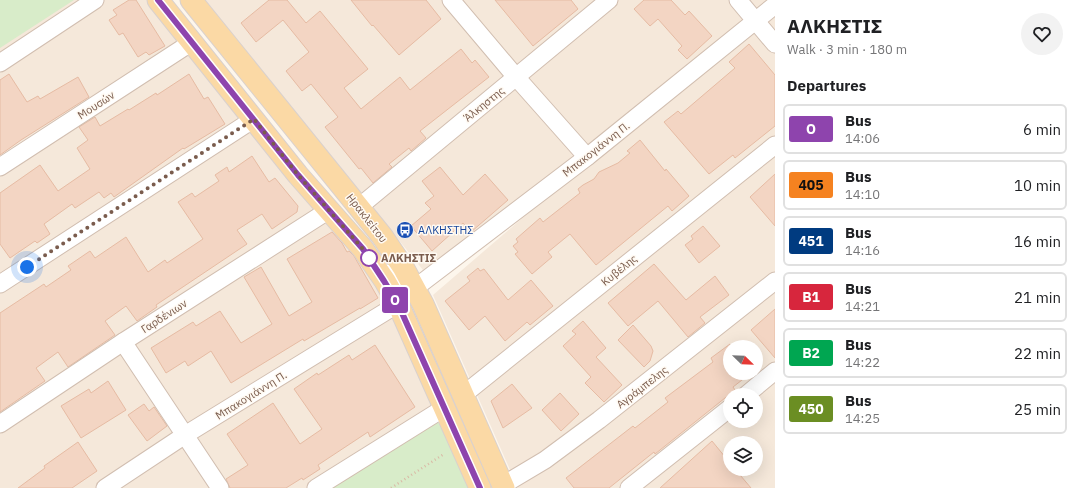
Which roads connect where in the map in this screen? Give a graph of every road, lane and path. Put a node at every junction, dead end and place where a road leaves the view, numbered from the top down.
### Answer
1 (95, 0) edge
2 (158, 0) edge
3 (191, 0) edge
4 (451, 0) edge
5 (609, 0) edge
6 (738, 0) edge
7 (775, 5) edge
8 (756, 20) junction
9 (192, 42) junction
10 (775, 44) edge
11 (0, 63) edge
12 (516, 77) junction
13 (254, 119) junction
14 (775, 145) edge
15 (587, 157) junction
16 (0, 167) edge
17 (359, 207) junction
18 (329, 210) junction
19 (357, 242) junction
20 (775, 281) edge
21 (0, 284) edge
22 (415, 288) junction
23 (398, 304) junction
24 (123, 342) junction
25 (775, 371) edge
26 (754, 388) edge
27 (463, 395) junction
28 (444, 408) junction
29 (723, 414) edge
30 (0, 424) edge
31 (185, 435) junction
32 (460, 444) junction
33 (504, 486) edge
34 (105, 488) edge
35 (220, 488) edge
36 (316, 488) edge
37 (391, 488) edge
38 (480, 488) edge
39 (629, 488) edge

1 - 11 street
2 - 9 main road, Ηρακλείτου
3 - 17 main road, Ηρακλείτου
4 - 12 street
5 - 12 street, Άλκηστης
6 - 8 street
7 - 8 street, Μπακογιάννη Π.
8 - 10 street
8 - 15 street, Μπακογιάννη Π.
9 - 13 main road, Ηρακλείτου
9 - 16 street, Μουσών
12 - 15 street
12 - 17 street, Άλκηστης
13 - 18 main road, Ηρακλείτου
13 - 21 street
14 - 27 street, Κυβέλης
15 - 22 street, Μπακογιάννη Π.
17 - 22 main road, Ηρακλείτου
18 - 19 main road, Ηρακλείτου
18 - 24 street, Γαρδένιων
19 - 22 street
19 - 23 main road, Ηρακλείτου
20 - 33 street, Αγράμπελης
22 - 27 main road, Ηρακλείτου
23 - 28 main road, Ηρακλείτου
23 - 31 street, Μπακογιάννη Π.
24 - 30 street, Γαρδένιων
24 - 31 street
25 - 26 street
27 - 33 main road, Ηρακλείτου
28 - 32 main road, Ηρακλείτου
28 - 36 street
29 - 39 street
31 - 34 street, Μπακογιάννη Π.
31 - 35 street
32 - 37 path
32 - 38 main road, Ηρακλείτου

